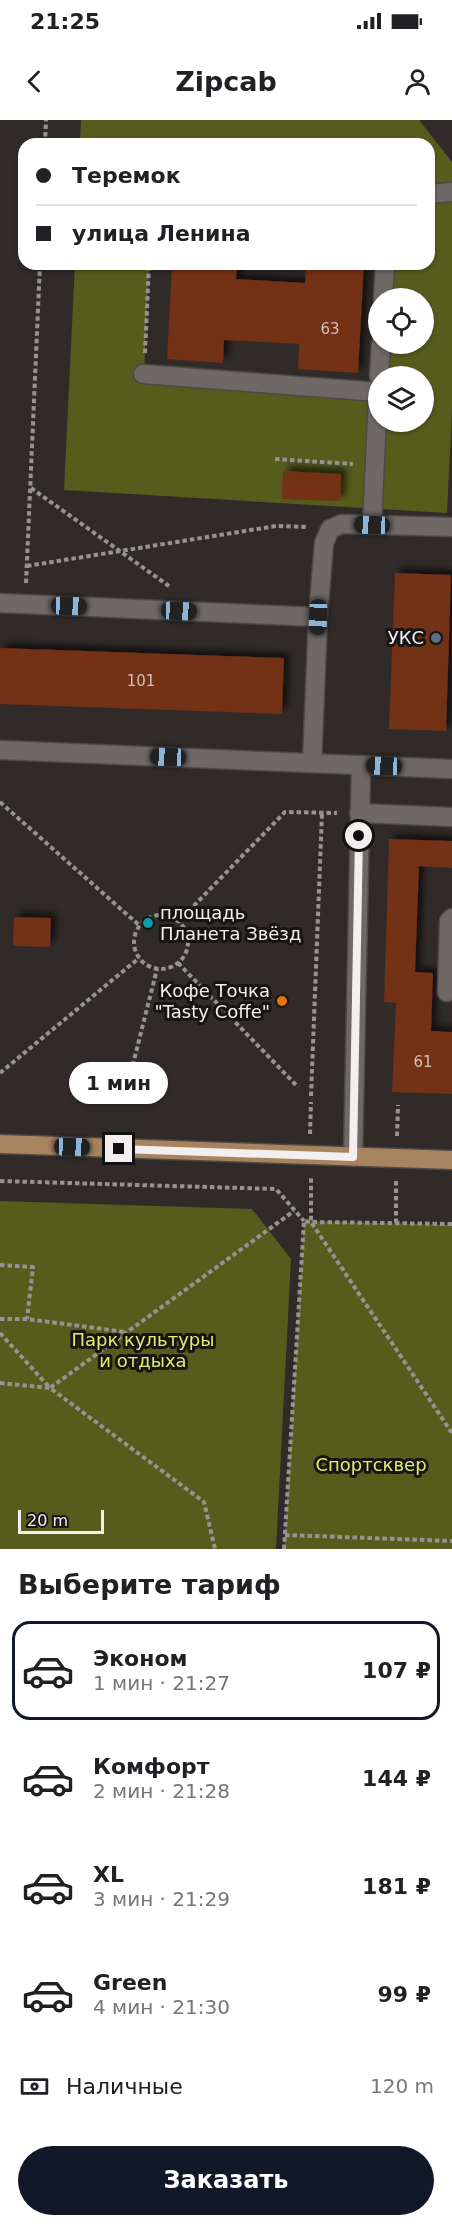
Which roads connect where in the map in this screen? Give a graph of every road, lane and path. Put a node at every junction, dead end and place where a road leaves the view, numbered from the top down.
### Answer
1 (46, 120) edge
2 (45, 138) edge
3 (452, 192) edge
4 (435, 193) edge
5 (40, 270) edge
6 (149, 270) edge
7 (385, 270) edge
8 (384, 288) edge
9 (144, 374) joint
10 (368, 393) edge
11 (376, 432) edge
12 (275, 459) dead end
13 (375, 465) junction
14 (30, 487) junction
15 (372, 525) junction
16 (452, 527) edge
17 (330, 529) junction
18 (121, 551) junction
19 (27, 566) junction
20 (0, 603) edge
21 (25, 604) junction
22 (179, 611) junction
23 (318, 617) junction
24 (0, 750) edge
25 (312, 763) junction
26 (361, 765) junction
27 (452, 769) edge
28 (0, 802) edge
29 (322, 813) junction
30 (359, 813) junction
31 (452, 817) edge
32 (452, 918) edge
33 (178, 922) junction
34 (140, 926) junction
35 (140, 958) junction
36 (178, 963) junction
37 (158, 969) junction
38 (447, 992) dead end
39 (0, 1073) edge
40 (129, 1080) dead end
41 (298, 1087) dead end
42 (311, 1096) dead end
43 (0, 1144) edge
44 (353, 1157) junction
45 (452, 1160) edge
46 (0, 1181) edge
47 (294, 1211) junction
48 (304, 1221) junction
49 (311, 1222) junction
50 (452, 1224) edge
51 (0, 1265) edge
52 (0, 1319) edge
53 (27, 1319) junction
54 (127, 1333) junction
55 (0, 1334) edge
56 (0, 1383) edge
57 (50, 1388) junction
58 (452, 1433) edge
59 (285, 1535) junction
60 (452, 1541) edge
61 (214, 1549) edge
62 (284, 1549) edge

1 - 2 path
3 - 4 lane
5 - 14 path
6 - 9 path
7 - 8 lane
9 - 10 lane
11 - 13 lane
12 - 13 path
13 - 15 lane
14 - 18 path
14 - 19 path
15 - 16 lane
15 - 17 lane
17 - 18 path
17 - 23 lane
18 - 19 path
18 - 22 path
19 - 21 path
20 - 21 lane
21 - 22 lane
22 - 23 lane
23 - 25 lane
24 - 25 lane
25 - 26 lane
26 - 27 lane
26 - 30 lane
28 - 34 path
29 - 30 path
29 - 33 path
29 - 42 path
30 - 31 lane
30 - 44 lane
32 - 38 lane
33 - 34 path
33 - 36 path
34 - 35 path
35 - 37 path
35 - 39 path
36 - 37 path
36 - 41 path
37 - 40 path
43 - 44 main road
44 - 45 main road
46 - 47 path
47 - 48 path
47 - 54 path
48 - 49 path
48 - 59 path
49 - 50 path
49 - 58 path
51 - 53 path
52 - 53 path
53 - 54 path
54 - 57 path
55 - 57 path
56 - 57 path
57 - 61 path
59 - 60 path
59 - 62 path

